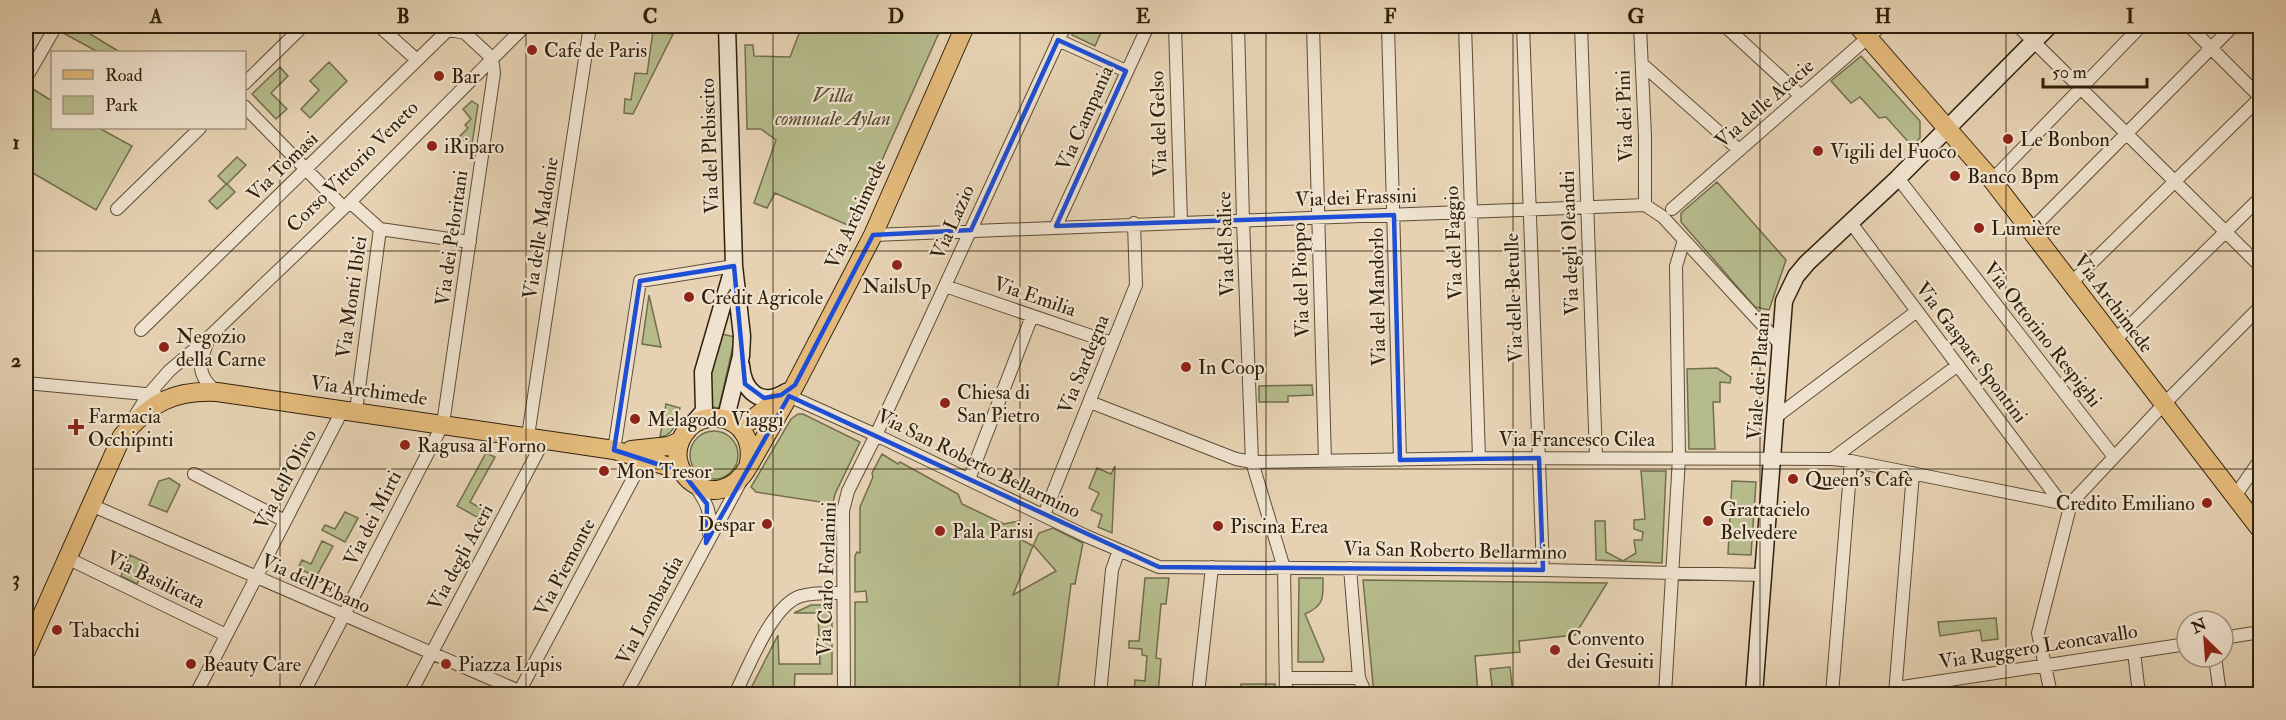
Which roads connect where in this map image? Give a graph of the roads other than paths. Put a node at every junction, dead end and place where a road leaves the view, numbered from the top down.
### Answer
1 (56, 26) edge
2 (303, 26) edge
3 (379, 26) edge
4 (430, 26) edge
5 (525, 26) edge
6 (590, 26) edge
7 (727, 26) edge
8 (965, 26) edge
9 (1065, 26) edge
10 (1148, 26) edge
11 (1174, 26) edge
12 (1238, 26) edge
13 (1313, 26) edge
14 (1388, 26) edge
15 (1465, 26) edge
16 (1523, 26) edge
17 (1581, 26) edge
18 (1641, 26) edge
19 (1725, 26) edge
20 (2018, 26) edge
21 (2049, 26) edge
22 (2141, 26) edge
23 (2189, 26) edge
24 (2233, 26) edge
25 (450, 29) junction
26 (1869, 29) edge
27 (1058, 40) junction
28 (2033, 41) junction
29 (2211, 47) junction
30 (492, 58) junction
31 (417, 60) junction
32 (1642, 64) junction
33 (1126, 71) junction
34 (26, 78) edge
35 (246, 82) edge
36 (2080, 87) junction
37 (1801, 96) junction
38 (2260, 97) edge
39 (246, 108) edge
40 (1949, 128) junction
41 (199, 129) edge
42 (2126, 133) junction
43 (1739, 150) junction
44 (306, 169) junction
45 (1898, 178) junction
46 (1992, 180) junction
47 (2175, 181) junction
48 (2260, 198) edge
49 (347, 205) junction
50 (1645, 205) junction
51 (1587, 208) junction
52 (1672, 208) dead end
53 (117, 209) dead end
54 (1529, 210) junction
55 (1472, 212) junction
56 (1394, 215) junction
57 (1317, 218) junction
58 (1243, 220) junction
59 (1181, 222) junction
60 (1134, 223) junction
61 (1851, 223) junction
62 (1056, 226) junction
63 (380, 229) junction
64 (971, 230) junction
65 (2031, 230) junction
66 (2226, 232) junction
67 (873, 235) junction
68 (1684, 240) junction
69 (470, 242) junction
70 (734, 266) junction
71 (2260, 266) edge
72 (2071, 283) junction
73 (945, 286) junction
74 (2260, 307) edge
75 (1917, 311) junction
76 (1032, 316) junction
77 (141, 330) dead end
78 (209, 337) junction
79 (2114, 341) junction
80 (1112, 344) junction
81 (1780, 344) junction
82 (741, 356) junction
83 (200, 362) junction
84 (1958, 365) junction
85 (169, 371) junction
86 (26, 383) edge
87 (791, 390) junction
88 (217, 392) junction
89 (149, 394) junction
90 (180, 394) junction
91 (1089, 402) junction
92 (2163, 404) junction
93 (349, 410) junction
94 (1776, 417) junction
95 (734, 423) junction
96 (443, 424) junction
97 (692, 425) junction
98 (876, 435) junction
99 (122, 436) junction
100 (536, 437) junction
101 (680, 441) junction
102 (618, 450) junction
103 (2114, 457) junction
104 (644, 458) junction
105 (1479, 458) junction
106 (1539, 458) junction
107 (1596, 458) junction
108 (1679, 458) junction
109 (1772, 459) junction
110 (1832, 459) junction
111 (1400, 460) junction
112 (2260, 460) edge
113 (1325, 461) junction
114 (1851, 461) junction
115 (1252, 462) junction
116 (682, 472) junction
117 (746, 472) junction
118 (1913, 473) junction
119 (194, 474) dead end
120 (969, 479) junction
121 (695, 486) junction
122 (2235, 496) junction
123 (2066, 503) junction
124 (91, 505) junction
125 (1044, 515) junction
126 (285, 521) junction
127 (2260, 529) edge
128 (706, 543) junction
129 (1119, 550) junction
130 (68, 558) junction
131 (1212, 567) junction
132 (1284, 568) junction
133 (1350, 568) junction
134 (1543, 570) junction
135 (1672, 573) junction
136 (1763, 575) junction
137 (256, 578) junction
138 (843, 593) junction
139 (343, 617) junction
140 (2260, 632) edge
141 (226, 635) junction
142 (2235, 636) edge
143 (2175, 646) edge
144 (26, 651) edge
145 (2134, 652) junction
146 (431, 654) junction
147 (2044, 665) junction
148 (2217, 669) edge
149 (1286, 678) junction
150 (1359, 678) junction
151 (1895, 691) edge
152 (196, 694) edge
153 (303, 694) edge
154 (410, 694) edge
155 (521, 694) edge
156 (626, 694) edge
157 (735, 694) edge
158 (844, 694) edge
159 (1100, 694) edge
160 (1198, 694) edge
161 (1286, 694) edge
162 (1366, 694) edge
163 (1665, 694) edge
164 (1754, 694) edge
165 (1832, 694) edge
166 (2051, 694) edge
167 (2139, 694) edge
168 (2220, 694) edge

1 - 34 street
2 - 35 street
3 - 31 street
4 - 25 street
5 - 30 street, Corso Vittorio Veneto
6 - 100 street, Via delle Madonie
7 - 70 street, Via del Plebiscito
8 - 67 main road, Via Archimede
9 - 27 street, Via Lazio
10 - 33 street, Via Campania
11 - 59 street, Via del Gelso
12 - 58 street, Via del Salice
13 - 57 street, Via del Pioppo
14 - 56 street, Via del Mandorlo
15 - 55 street, Via del Faggio
16 - 54 street, Via delle Betulle
17 - 51 street, Via degli Oleandri
18 - 32 street, Via dei Pini
19 - 37 street
20 - 28 street
21 - 28 street, Viale dei Platani
22 - 36 street
23 - 29 street
24 - 29 street
25 - 30 street
25 - 31 street, Via Tomasi
26 - 37 street, Via delle Acacie
26 - 40 main road, Via Archimede
27 - 33 street
27 - 64 street, Via Lazio
28 - 36 street
28 - 40 street, Viale dei Platani
29 - 38 street
29 - 42 street
30 - 49 street, Corso Vittorio Veneto
30 - 69 street, Via dei Peloritani
31 - 44 street, Via Tomasi
32 - 43 street
32 - 50 street, Via dei Pini
33 - 62 street, Via Campania
36 - 42 street
36 - 46 street
37 - 43 street, Via delle Acacie
38 - 47 street
39 - 44 street, Via Monti Iblei
40 - 45 street, Viale dei Platani
40 - 46 main road, Via Archimede
41 - 53 street
42 - 47 street
42 - 65 street
43 - 52 street, Via delle Acacie
44 - 49 street, Via Monti Iblei
44 - 77 street, Via Tomasi
45 - 61 street, Viale dei Platani
45 - 103 street, Via Ottorino Respighi
46 - 65 main road, Via Archimede
47 - 66 street
47 - 72 street
48 - 66 street
49 - 63 street, Via Monti Iblei
49 - 78 street, Corso Vittorio Veneto
50 - 51 street, Via dei Frassini
50 - 68 street
51 - 54 street, Via dei Frassini
51 - 107 street, Via degli Oleandri
54 - 55 street, Via dei Frassini
54 - 106 street, Via delle Betulle
55 - 56 street, Via dei Frassini
55 - 105 street, Via del Faggio
56 - 57 street, Via dei Frassini
56 - 111 street, Via del Mandorlo
57 - 58 street, Via dei Frassini
57 - 113 street, Via del Pioppo
58 - 59 street, Via dei Frassini
58 - 115 street, Via del Salice
59 - 60 street, Via dei Frassini
60 - 62 street, Via dei Frassini
60 - 80 street, Via Sardegna
61 - 75 street, Via Gaspare Spontini
61 - 81 street, Viale dei Platani
62 - 64 street, Via dei Frassini
63 - 69 street
63 - 93 street, Via Monti Iblei
64 - 67 street, Via dei Frassini
64 - 73 street, Via Lazio
65 - 72 main road, Via Archimede
66 - 71 street
66 - 79 street
67 - 87 main road, Via Archimede
68 - 81 street
68 - 108 street
69 - 96 street, Via dei Peloritani
70 - 82 street, Via del Plebiscito
70 - 97 street, Via del Plebiscito
70 - 102 street
72 - 79 main road, Via Archimede
73 - 76 street, Via Emilia
73 - 98 street, Via Lazio
74 - 92 street
75 - 84 street, Via Gaspare Spontini
75 - 94 street
76 - 80 street, Via Emilia
76 - 120 street
78 - 83 street
78 - 85 street, Corso Vittorio Veneto
79 - 92 main road, Via Archimede
80 - 91 street, Via Sardegna
81 - 94 street, Viale dei Platani
82 - 87 street
82 - 95 street, Via del Plebiscito
83 - 88 street
83 - 90 street
84 - 110 street
84 - 123 street, Via Gaspare Spontini
85 - 89 street, Corso Vittorio Veneto
85 - 90 street
86 - 89 street
87 - 95 main road
87 - 98 street, Via San Roberto Bellarmino
87 - 117 main road, Via Archimede
88 - 90 main road, Via Archimede
88 - 93 main road, Via Archimede
89 - 90 street
89 - 99 street, Corso Vittorio Veneto
90 - 99 main road, Via Archimede
91 - 115 street, Via Francesco Cilea
91 - 125 street, Via Sardegna
92 - 103 street
92 - 122 main road, Via Archimede
93 - 96 main road, Via Archimede
93 - 126 street, Via dell'Olivo
94 - 109 street, Viale dei Platani
95 - 97 main road
95 - 117 main road
96 - 100 main road, Via Archimede
96 - 139 street, Via dei Mirti
97 - 101 main road
98 - 120 street, Via San Roberto Bellarmino
98 - 138 street, Via Carlo Forlanini
99 - 124 main road
100 - 102 main road, Via Archimede
100 - 146 street, Via degli Aceri
101 - 102 main road
101 - 116 main road
102 - 104 main road
103 - 123 street
104 - 116 main road
104 - 155 street, Via Piemonte
105 - 106 street, Via Francesco Cilea
105 - 111 street, Via Francesco Cilea
106 - 107 street, Via Francesco Cilea
106 - 134 street, Via delle Betulle
107 - 108 street, Via Francesco Cilea
108 - 109 street, Via Francesco Cilea
108 - 135 street
109 - 110 street, Via Francesco Cilea
109 - 136 street, Viale dei Platani
110 - 114 street, Via Francesco Cilea
111 - 113 street, Via Francesco Cilea
112 - 122 street
113 - 115 street, Via Francesco Cilea
114 - 118 street, Via Francesco Cilea
114 - 165 street
115 - 132 street, Via del Salice
116 - 121 main road
117 - 121 main road
117 - 128 street, Via Lombardia
118 - 123 street, Via Francesco Cilea
118 - 151 street
119 - 126 street
120 - 125 street, Via San Roberto Bellarmino
121 - 128 street
122 - 127 main road, Via Archimede
123 - 147 street
124 - 130 main road
124 - 137 street, Via dell'Ebano
125 - 129 street, Via San Roberto Bellarmino
126 - 137 street, Via dell'Olivo
128 - 156 street, Via Lombardia
129 - 131 street, Via San Roberto Bellarmino
129 - 159 street
130 - 141 street, Via Basilicata
130 - 144 main road
131 - 132 street, Via San Roberto Bellarmino
131 - 160 street
132 - 133 street, Via San Roberto Bellarmino
132 - 149 street, Via del Salice
133 - 134 street, Via San Roberto Bellarmino
133 - 150 street
134 - 135 street, Via San Roberto Bellarmino
135 - 136 street, Via San Roberto Bellarmino
135 - 163 street
136 - 164 street, Viale dei Platani
137 - 139 street, Via dell'Ebano
137 - 141 street, Via dell'Olivo
138 - 157 street
138 - 158 street, Via Carlo Forlanini
139 - 146 street, Via dell'Ebano
139 - 153 street, Via dei Mirti
140 - 142 street
141 - 152 street, Via dell'Olivo
143 - 145 street, Via Ruggero Leoncavallo
145 - 147 street, Via Ruggero Leoncavallo
145 - 167 street
146 - 154 street, Via degli Aceri
146 - 155 street, Via dell'Ebano
147 - 151 street, Via Ruggero Leoncavallo
147 - 166 street
148 - 168 street
149 - 150 street
149 - 161 street, Via del Salice
150 - 162 street

